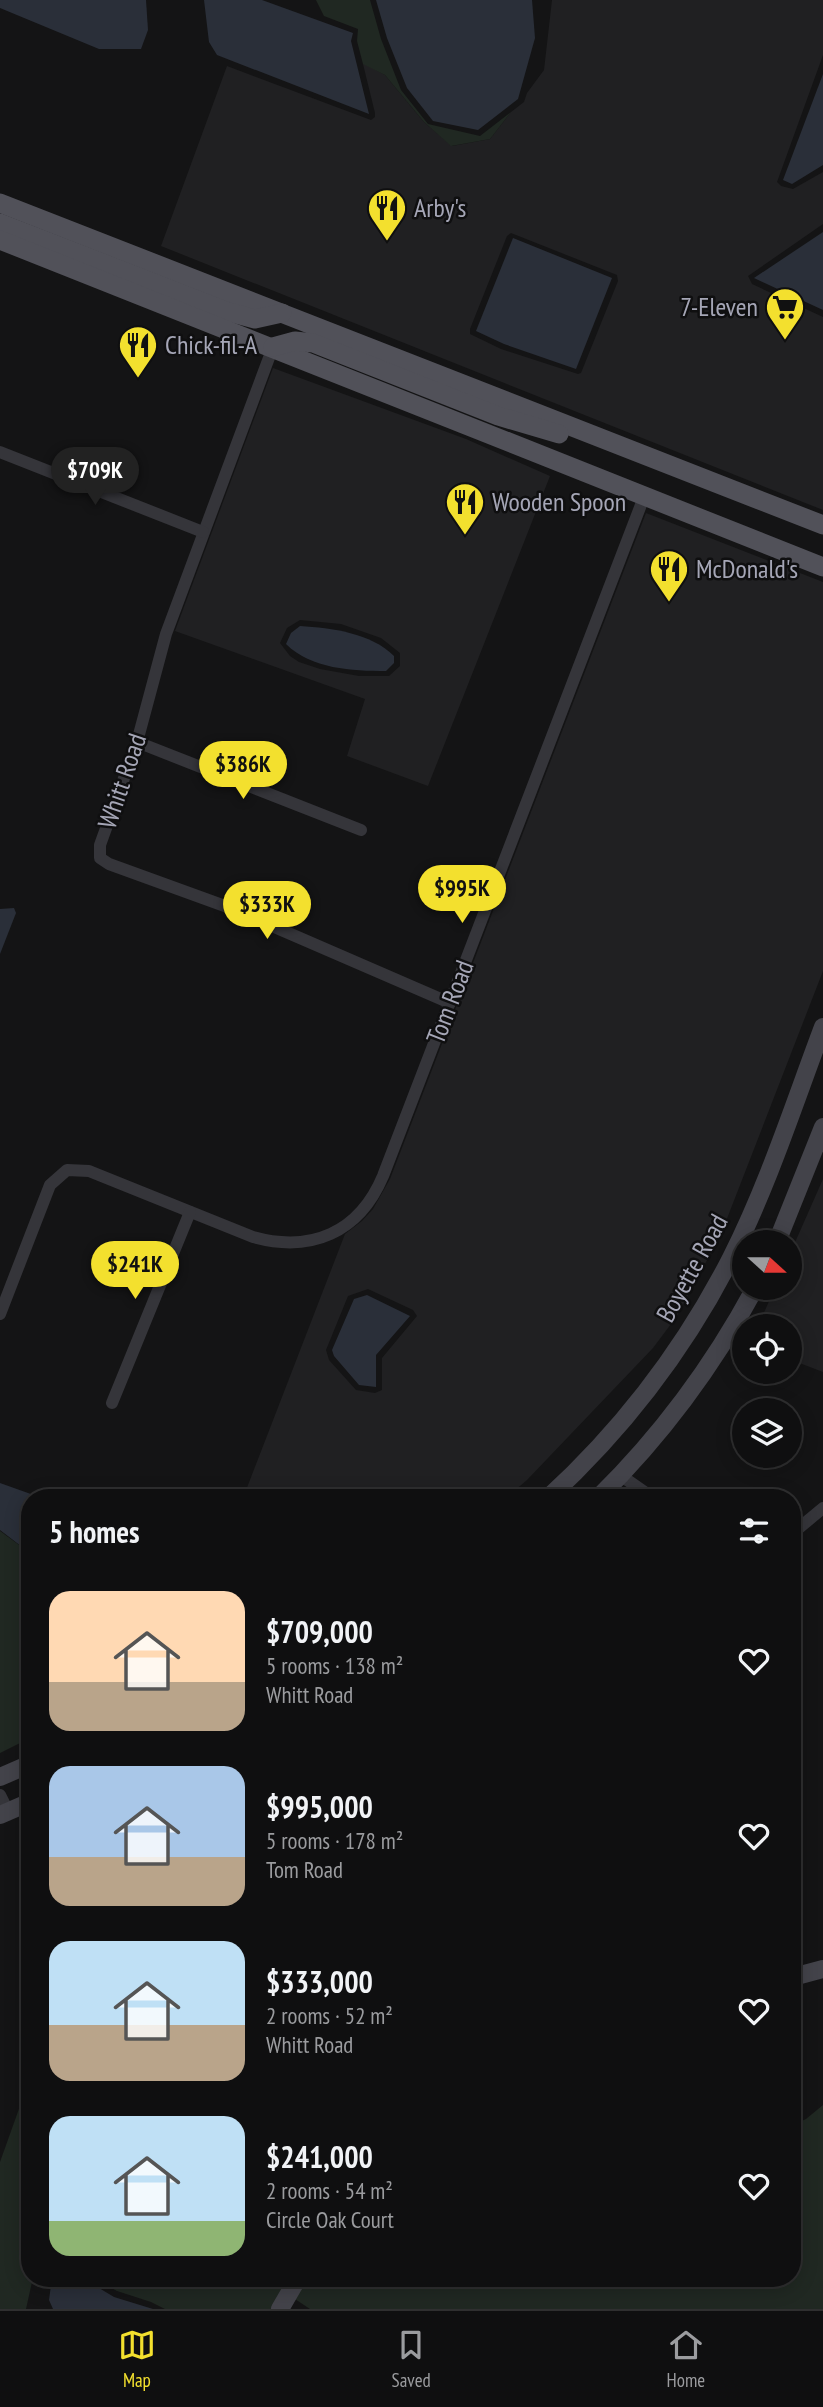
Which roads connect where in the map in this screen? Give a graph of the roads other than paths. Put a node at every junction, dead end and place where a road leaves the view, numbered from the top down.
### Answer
1 (0, 203) edge
2 (0, 223) edge
3 (0, 240) edge
4 (282, 313) junction
5 (273, 347) junction
6 (596, 436) junction
7 (0, 452) edge
8 (644, 497) junction
9 (823, 525) edge
10 (203, 532) junction
11 (823, 567) edge
12 (137, 742) junction
13 (362, 830) dead end
14 (450, 1003) junction
15 (823, 1027) edge
16 (823, 1127) edge
17 (190, 1212) junction
18 (782, 1230) edge
19 (748, 1300) edge
20 (0, 1314) edge
21 (112, 1404) dead end
22 (620, 1475) junction
23 (558, 1489) edge
24 (607, 1489) edge
25 (640, 1489) edge
26 (823, 1508) edge
27 (801, 1526) edge
28 (21, 1768) edge
29 (0, 1777) edge
30 (21, 1804) edge
31 (3, 1807) edge
32 (823, 1969) edge
33 (801, 1975) edge
34 (293, 2287) edge
35 (281, 2309) edge

1 - 4 main road
2 - 4 main road
3 - 5 main road
4 - 6 main road
5 - 6 main road
5 - 8 main road
5 - 10 street, Whitt Road
6 - 9 main road
7 - 10 street
8 - 11 main road
8 - 14 street, Tom Road
10 - 12 street, Whitt Road
12 - 13 street
12 - 14 street, Whitt Road
14 - 17 street, Tom Road
15 - 23 main road, Boyette Road
16 - 18 main road
17 - 20 street, Tom Road
17 - 21 street
19 - 22 main road
22 - 24 main road
22 - 25 street
26 - 27 street
28 - 29 main road
30 - 31 main road
32 - 33 main road
34 - 35 main road

